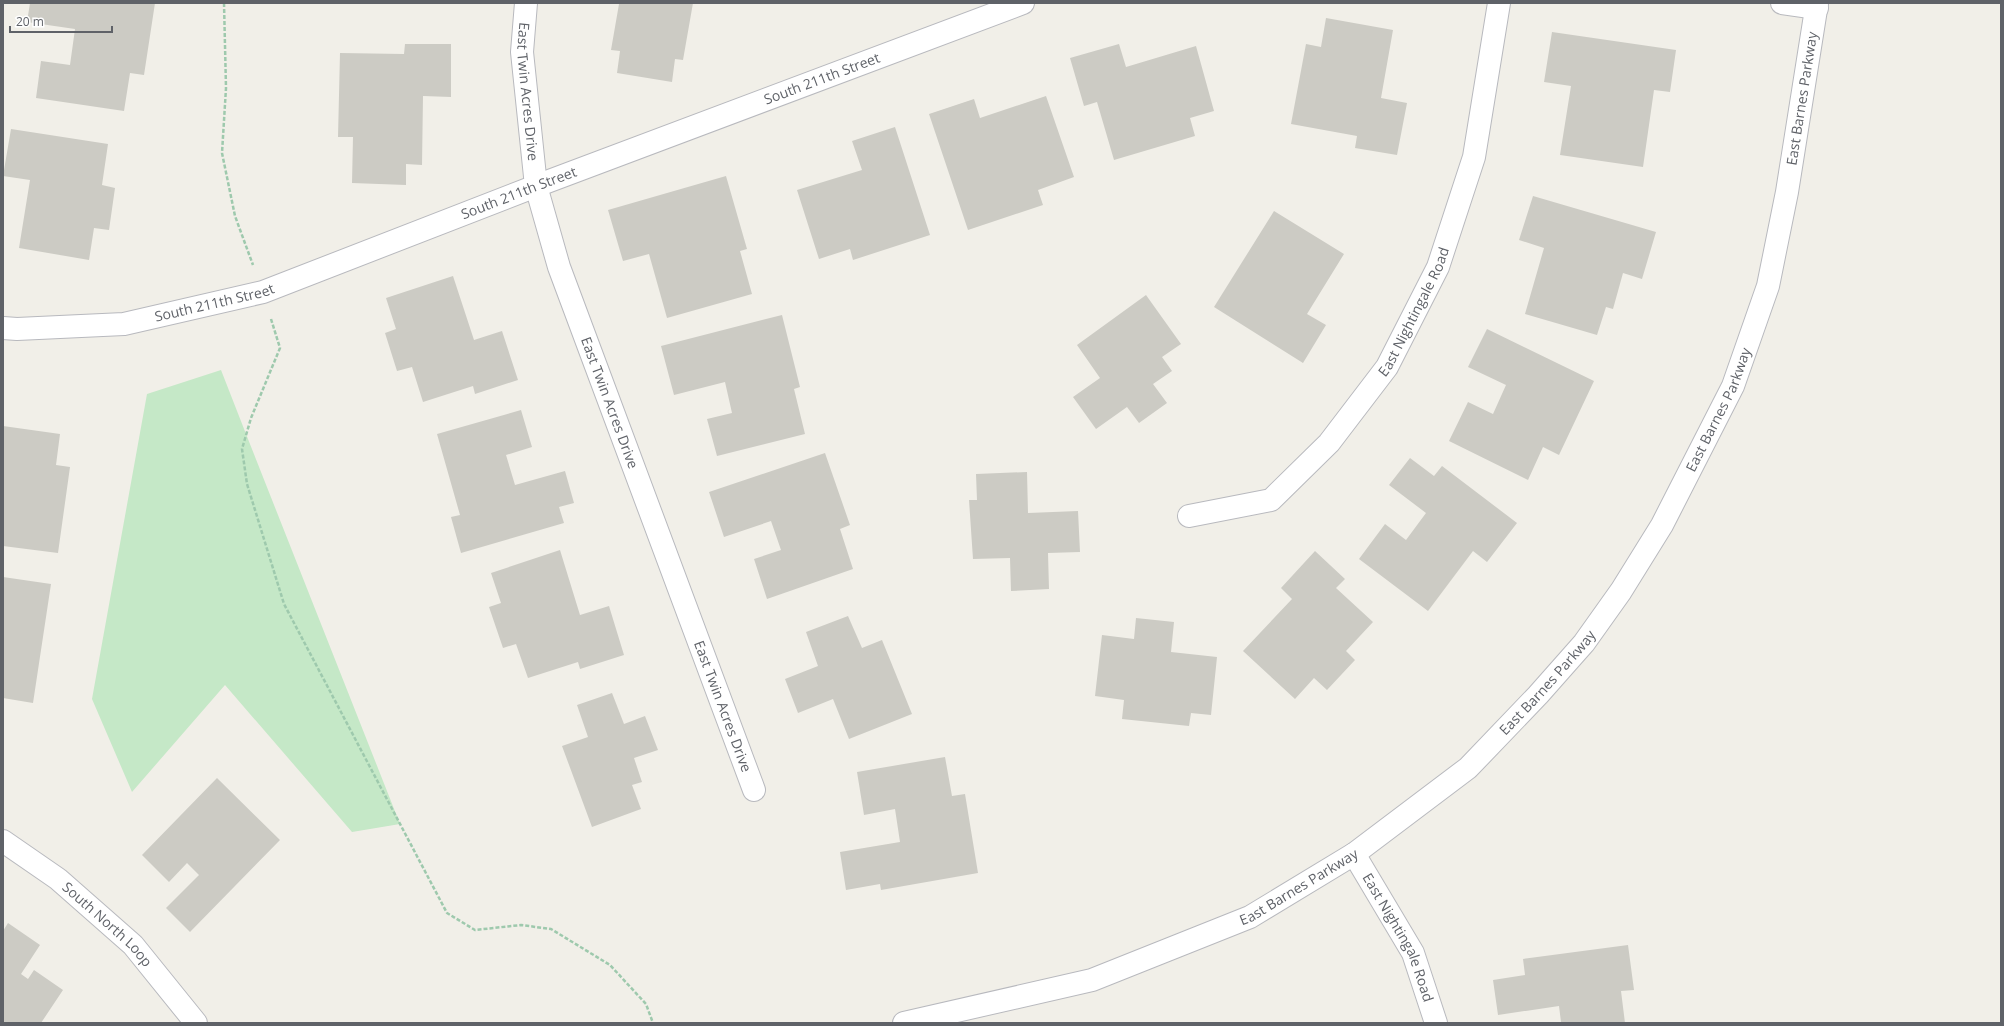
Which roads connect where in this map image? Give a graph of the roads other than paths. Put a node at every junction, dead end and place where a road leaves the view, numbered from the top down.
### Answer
1 (526, 3) edge
2 (1023, 3) edge
3 (1499, 3) edge
4 (1782, 3) edge
5 (1817, 6) edge
6 (536, 186) junction
7 (3, 328) edge
8 (1189, 516) dead end
9 (754, 790) dead end
10 (3, 840) edge
11 (1354, 854) junction
12 (196, 1023) edge
13 (904, 1023) edge
14 (1436, 1023) edge

1 - 6 street, East Twin Acres Drive
2 - 6 street, South 211th Street
3 - 8 street, East Nightingale Road
4 - 5 street
5 - 11 street, East Barnes Parkway
6 - 7 street, South 211th Street
6 - 9 street, East Twin Acres Drive
10 - 12 street, South North Loop
11 - 13 street, East Barnes Parkway
11 - 14 street, East Nightingale Road

